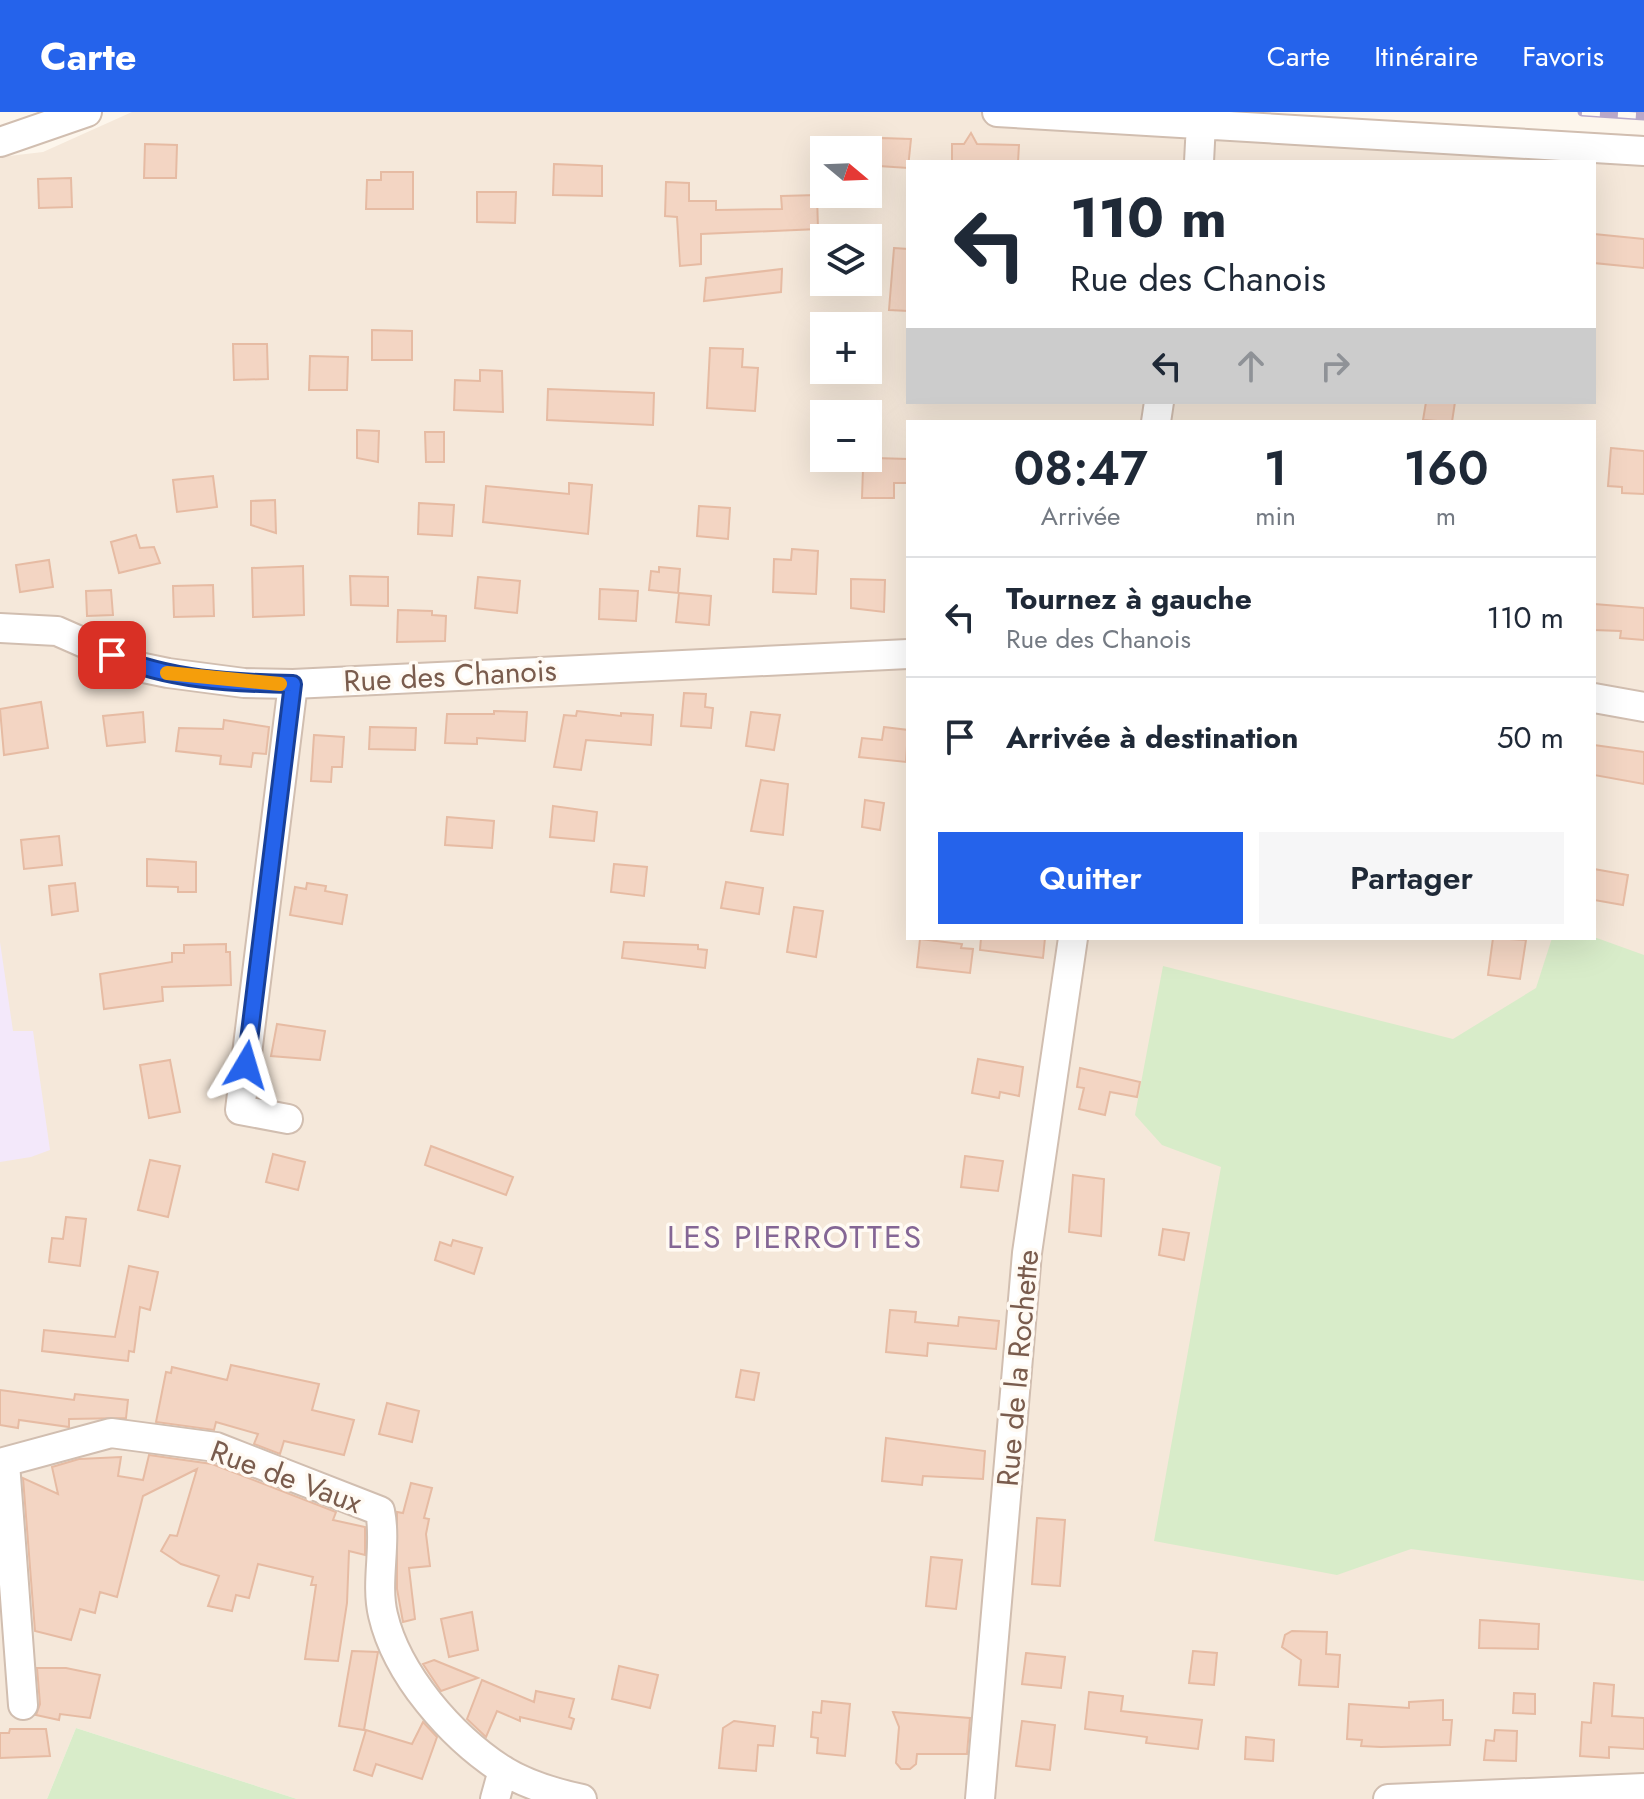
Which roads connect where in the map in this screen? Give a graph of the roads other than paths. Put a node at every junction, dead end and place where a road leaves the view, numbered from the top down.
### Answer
1 (87, 112) edge
2 (997, 112) edge
3 (1201, 123) junction
4 (0, 142) edge
5 (1644, 151) edge
6 (1199, 160) edge
7 (0, 628) edge
8 (906, 654) edge
9 (293, 684) junction
10 (1596, 698) edge
11 (1644, 707) edge
12 (1073, 940) edge
13 (288, 1119) dead end
14 (2, 1463) edge
15 (23, 1705) dead end
16 (503, 1770) junction
17 (1644, 1788) edge
18 (1488, 1797) edge
19 (495, 1799) edge
20 (582, 1799) edge
21 (980, 1799) edge
22 (1388, 1799) edge

1 - 4 street
2 - 3 street
3 - 5 street
3 - 6 street
7 - 9 street, Rue des Chanois
8 - 9 street, Rue des Chanois
9 - 13 street
10 - 11 street
12 - 21 street, Rue de la Rochette
14 - 15 street
14 - 16 street, Rue de Vaux
16 - 19 street
16 - 20 street, Rue de Vaux
17 - 18 street
18 - 22 street

